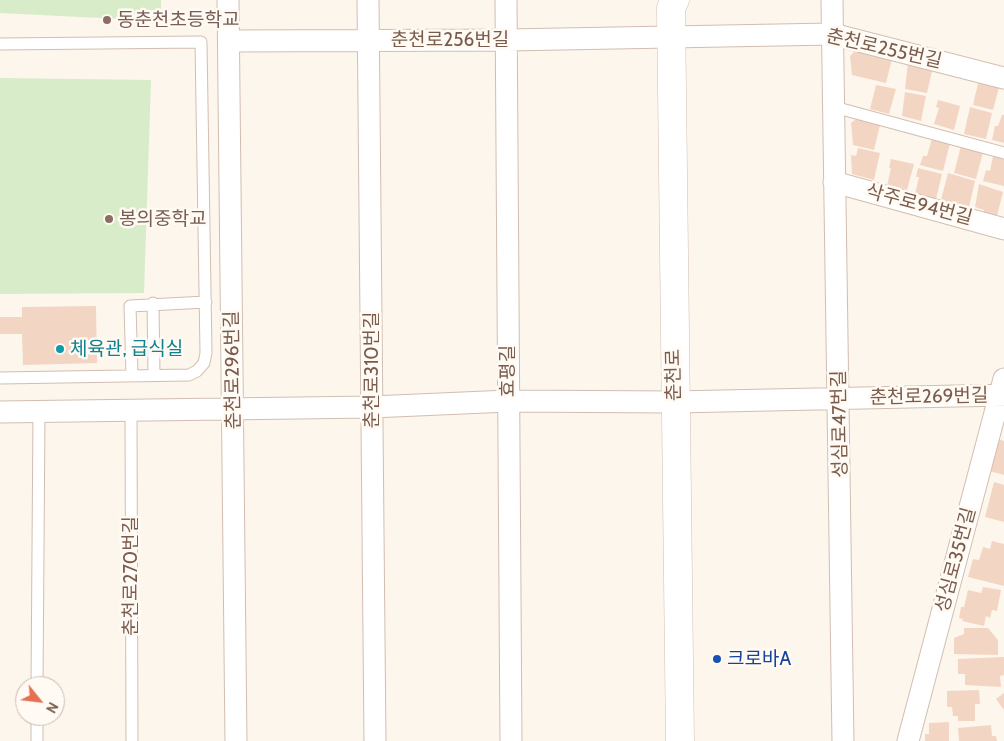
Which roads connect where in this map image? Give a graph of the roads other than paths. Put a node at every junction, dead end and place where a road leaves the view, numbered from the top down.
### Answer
1 (228, 0) edge
2 (368, 0) edge
3 (506, 0) edge
4 (832, 0) edge
5 (670, 3) edge
6 (832, 34) junction
7 (672, 38) junction
8 (369, 40) junction
9 (507, 40) junction
10 (229, 41) junction
11 (0, 44) edge
12 (1004, 78) edge
13 (834, 108) junction
14 (1004, 152) edge
15 (834, 182) junction
16 (1004, 229) edge
17 (206, 302) junction
18 (153, 304) junction
19 (154, 375) junction
20 (132, 376) junction
21 (0, 378) edge
22 (1002, 390) edge
23 (840, 399) junction
24 (508, 401) junction
25 (675, 402) junction
26 (372, 407) junction
27 (233, 410) junction
28 (131, 411) junction
29 (0, 412) edge
30 (39, 412) junction
31 (37, 676) edge
32 (37, 726) edge
33 (37, 741) edge
34 (132, 741) edge
35 (236, 741) edge
36 (375, 741) edge
37 (511, 741) edge
38 (680, 741) edge
39 (843, 741) edge
40 (908, 741) edge

1 - 10 street, 춘천로296번길
2 - 8 street, 춘천로310번길
3 - 9 street, 효평길
4 - 6 street, 성심로47번길
5 - 7 street, 춘천로
6 - 7 street, 춘천로255번길
6 - 12 street, 춘천로255번길
6 - 13 street, 성심로47번길
7 - 9 street, 춘천로256번길
7 - 25 street, 춘천로
8 - 9 street, 춘천로256번길
8 - 10 street, 춘천로256번길
8 - 26 street, 춘천로310번길
9 - 24 street, 효평길
10 - 27 street, 춘천로296번길
11 - 17 lane
13 - 14 lane
13 - 15 street, 성심로47번길
15 - 16 street, 삭주로94번길
15 - 23 street, 성심로47번길
17 - 18 lane
17 - 19 lane
18 - 19 lane
18 - 20 lane
19 - 20 lane
20 - 21 lane
22 - 23 street, 춘천로269번길
22 - 40 street, 성심로35번길
23 - 25 street, 춘천로269번길
23 - 39 street, 성심로47번길
24 - 25 street
24 - 26 street
24 - 37 street, 효평길
25 - 38 street, 춘천로
26 - 27 street
26 - 36 street, 춘천로310번길
27 - 28 street
27 - 35 street, 춘천로296번길
28 - 30 street
28 - 34 lane, 춘천로270번길
29 - 30 street
30 - 31 lane
32 - 33 lane

